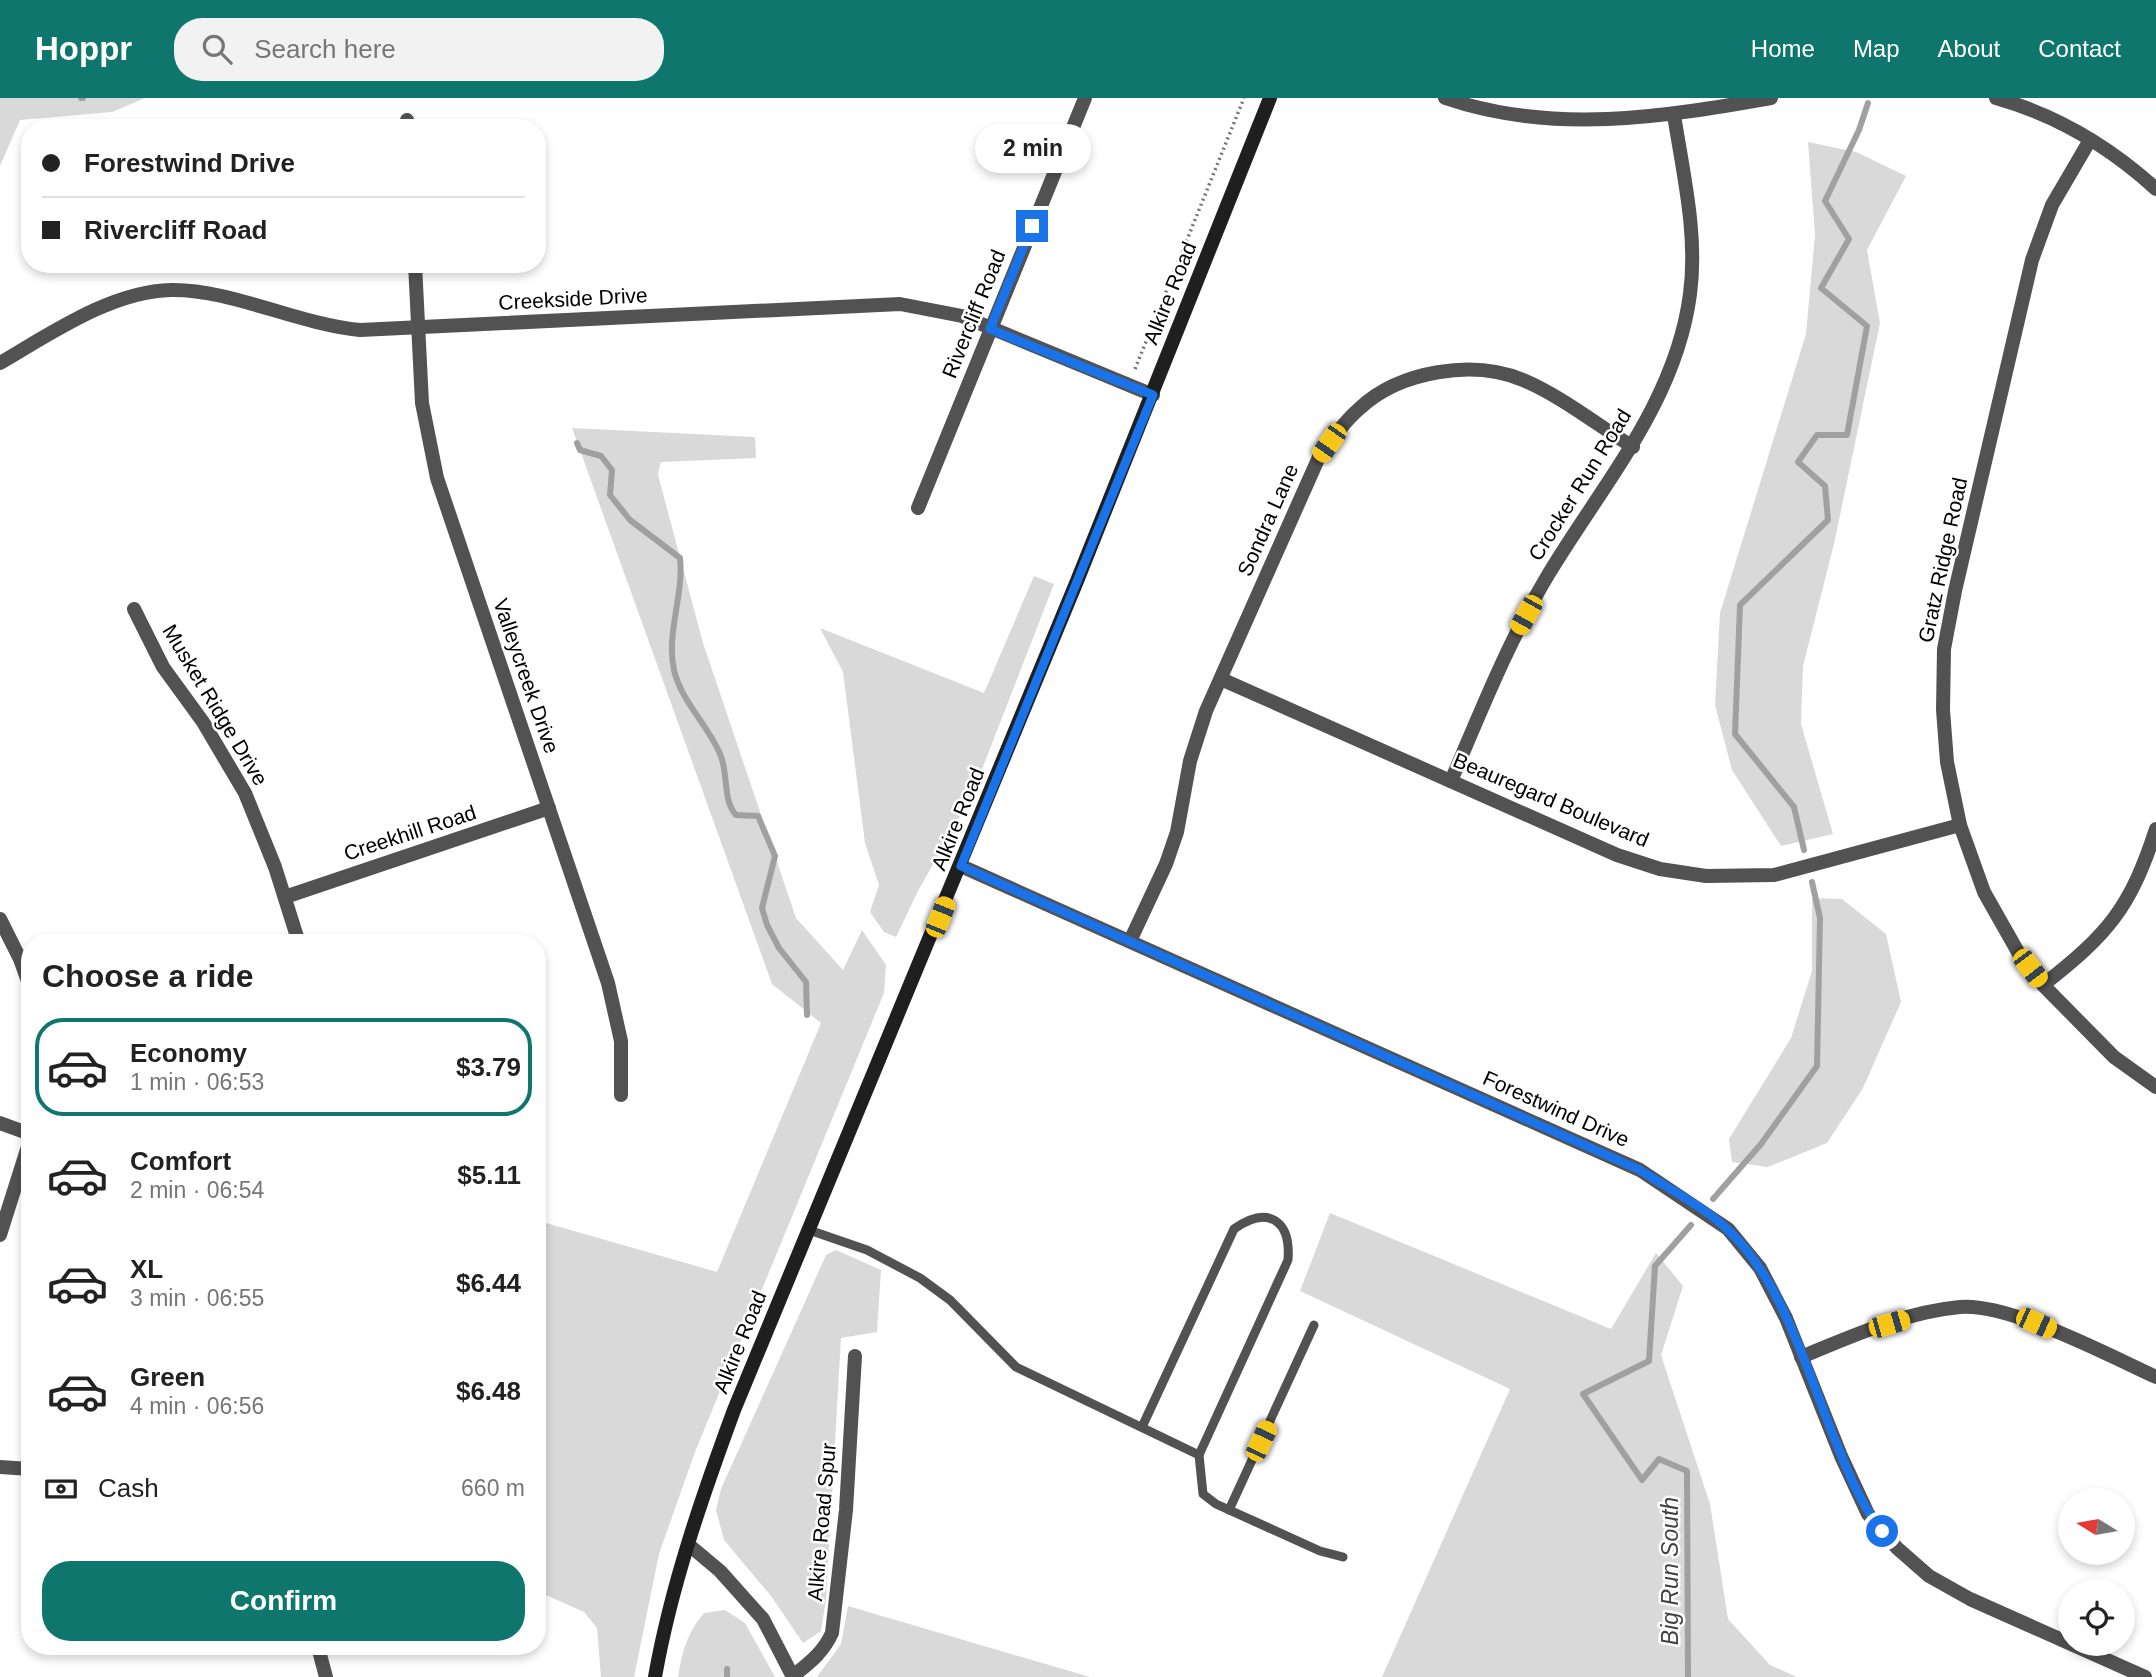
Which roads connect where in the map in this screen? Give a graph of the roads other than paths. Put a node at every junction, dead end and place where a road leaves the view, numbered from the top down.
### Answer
1 (1085, 98) edge
2 (1270, 98) edge
3 (1445, 98) edge
4 (1771, 98) edge
5 (1996, 98) edge
6 (1475, 103) edge
7 (1674, 115) junction
8 (2090, 140) junction
9 (2156, 189) edge
10 (415, 273) edge
11 (418, 328) junction
12 (990, 329) junction
13 (0, 363) edge
14 (1153, 395) junction
15 (1633, 447) junction
16 (918, 508) dead end
17 (134, 609) dead end
18 (1221, 679) junction
19 (1451, 781) junction
20 (548, 808) junction
21 (1960, 824) junction
22 (2156, 829) edge
23 (961, 866) junction
24 (285, 897) junction
25 (0, 919) edge
26 (296, 934) edge
27 (1130, 942) junction
28 (21, 962) edge
29 (2043, 985) junction
30 (2156, 1087) edge
31 (621, 1095) dead end
32 (0, 1123) edge
33 (21, 1131) edge
34 (21, 1168) edge
35 (809, 1230) junction
36 (0, 1235) edge
37 (1314, 1325) dead end
38 (855, 1356) dead end
39 (1801, 1357) junction
40 (2156, 1377) edge
41 (1142, 1427) junction
42 (1199, 1455) junction
43 (0, 1468) edge
44 (21, 1469) edge
45 (1229, 1510) junction
46 (689, 1545) junction
47 (1343, 1557) dead end
48 (320, 1655) edge
49 (793, 1676) edge
50 (326, 1677) edge
51 (654, 1677) edge
52 (2145, 1677) edge

1 - 12 street, Rivercliff Road
2 - 14 main road, Alkire Road
3 - 6 street
4 - 7 street
5 - 8 street
6 - 7 street
7 - 15 street, Crocker Run Road
8 - 9 street
8 - 21 street, Gratz Ridge Road
10 - 11 street, Valleycreek Drive
11 - 12 street, Creekside Drive
11 - 13 street, Creekside Drive
11 - 20 street, Valleycreek Drive
12 - 14 street, Creekside Drive
12 - 16 street, Rivercliff Road
14 - 23 main road, Alkire Road
15 - 18 street, Sondra Lane
15 - 19 street, Crocker Run Road
17 - 24 street, Musket Ridge Drive
18 - 19 street, Beauregard Boulevard
18 - 27 street, Sondra Lane
19 - 21 street, Beauregard Boulevard
20 - 24 street, Creekhill Road
20 - 31 street, Valleycreek Drive
21 - 29 street, Gratz Ridge Road
22 - 29 street
23 - 27 street, Forestwind Drive
23 - 35 main road, Alkire Road
24 - 26 street, Musket Ridge Drive
25 - 28 street
27 - 39 street, Forestwind Drive
29 - 30 street, Gratz Ridge Road
32 - 33 street
34 - 36 street
35 - 41 lane
35 - 46 main road, Alkire Road
37 - 45 lane
38 - 49 street, Alkire Road Spur
39 - 40 street
39 - 52 street, Forestwind Drive
41 - 42 lane
41 - 42 lane
42 - 45 lane
43 - 44 street
45 - 47 lane
46 - 49 street
46 - 51 main road, Alkire Road
48 - 50 street

